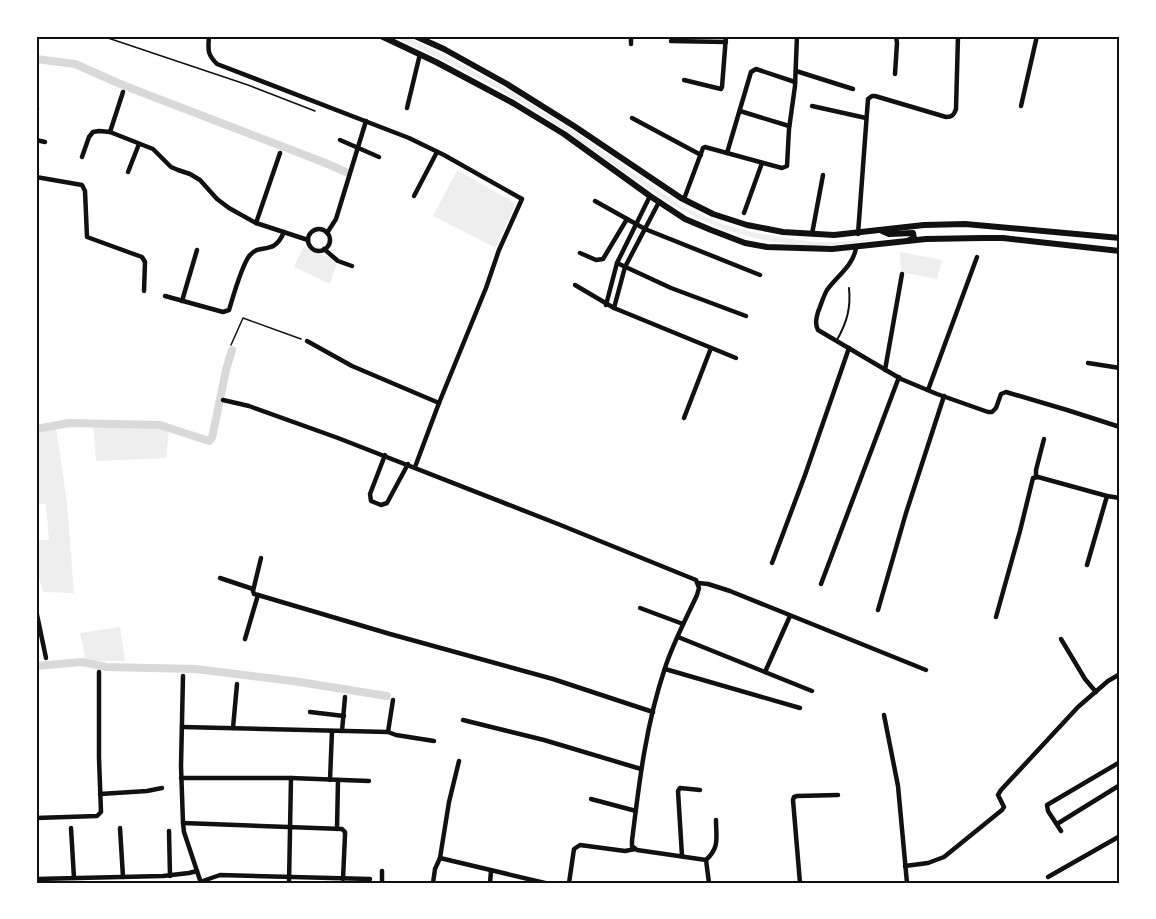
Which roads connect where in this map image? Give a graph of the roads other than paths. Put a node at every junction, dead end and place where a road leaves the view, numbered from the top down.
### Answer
1 (209, 36) edge
2 (381, 36) edge
3 (415, 36) edge
4 (631, 36) edge
5 (797, 36) edge
6 (896, 36) edge
7 (958, 36) edge
8 (1037, 36) edge
9 (726, 39) edge
10 (672, 41) dead end
11 (631, 44) dead end
12 (420, 54) junction
13 (796, 71) junction
14 (895, 74) dead end
15 (684, 80) dead end
16 (795, 82) junction
17 (853, 89) dead end
18 (123, 92) dead end
19 (812, 106) dead end
20 (1021, 106) dead end
21 (406, 108) dead end
22 (740, 111) junction
23 (632, 118) dead end
24 (866, 118) junction
25 (366, 121) junction
26 (789, 126) junction
27 (110, 132) junction
28 (36, 140) edge
29 (340, 140) dead end
30 (45, 142) dead end
31 (139, 144) junction
32 (357, 148) junction
33 (437, 152) junction
34 (280, 153) dead end
35 (727, 153) junction
36 (701, 155) junction
37 (82, 157) dead end
38 (379, 157) dead end
39 (762, 163) junction
40 (128, 172) dead end
41 (823, 176) dead end
42 (36, 177) edge
43 (414, 196) dead end
44 (650, 196) junction
45 (684, 199) junction
46 (595, 201) dead end
47 (658, 202) junction
48 (744, 213) dead end
49 (627, 219) junction
50 (256, 223) junction
51 (636, 223) junction
52 (645, 229) junction
53 (882, 231) junction
54 (284, 232) junction
55 (327, 233) junction
56 (812, 234) junction
57 (858, 234) junction
58 (1119, 237) edge
59 (308, 240) junction
60 (905, 242) junction
61 (856, 248) junction
62 (324, 249) junction
63 (197, 250) dead end
64 (1120, 251) edge
65 (580, 254) dead end
66 (977, 257) dead end
67 (617, 263) junction
68 (352, 266) dead end
69 (626, 267) junction
70 (902, 274) dead end
71 (760, 275) dead end
72 (575, 285) dead end
73 (849, 288) dead end
74 (144, 291) dead end
75 (165, 296) dead end
76 (182, 301) junction
77 (606, 305) junction
78 (614, 308) junction
79 (746, 316) dead end
80 (307, 341) road end
81 (837, 341) junction
82 (711, 348) junction
83 (849, 348) junction
84 (736, 358) dead end
85 (1088, 363) dead end
86 (1120, 368) edge
87 (885, 370) junction
88 (899, 377) junction
89 (928, 390) junction
90 (944, 396) junction
91 (223, 400) dead end
92 (439, 403) junction
93 (684, 418) dead end
94 (1120, 428) edge
95 (1044, 439) dead end
96 (385, 456) junction
97 (408, 464) junction
98 (415, 467) junction
99 (1036, 477) junction
100 (1107, 496) junction
101 (1120, 498) edge
102 (261, 558) dead end
103 (772, 563) dead end
104 (1087, 565) dead end
105 (220, 578) dead end
106 (698, 583) junction
107 (821, 584) dead end
108 (253, 589) junction
109 (258, 595) junction
110 (640, 608) dead end
111 (36, 610) edge
112 (878, 610) dead end
113 (790, 616) junction
114 (996, 617) dead end
115 (683, 624) junction
116 (678, 636) junction
117 (245, 639) dead end
118 (1061, 639) dead end
119 (46, 658) dead end
120 (665, 669) junction
121 (926, 670) dead end
122 (99, 672) dead end
123 (765, 672) junction
124 (1120, 674) edge
125 (183, 676) dead end
126 (237, 684) dead end
127 (812, 691) dead end
128 (1096, 692) junction
129 (345, 697) dead end
130 (393, 700) dead end
131 (800, 708) dead end
132 (310, 712) dead end
133 (653, 712) junction
134 (884, 715) dead end
135 (344, 716) junction
136 (463, 720) dead end
137 (182, 727) junction
138 (233, 728) junction
139 (332, 731) junction
140 (342, 731) junction
141 (388, 732) junction
142 (434, 741) dead end
143 (459, 761) dead end
144 (1120, 762) edge
145 (641, 769) junction
146 (181, 778) junction
147 (291, 778) junction
148 (330, 780) junction
149 (338, 780) junction
150 (369, 781) dead end
151 (1120, 785) edge
152 (162, 788) dead end
153 (700, 790) dead end
154 (100, 794) junction
155 (838, 795) dead end
156 (591, 799) dead end
157 (636, 811) junction
158 (36, 818) edge
159 (716, 820) dead end
160 (183, 824) junction
161 (1057, 824) junction
162 (290, 827) junction
163 (71, 828) dead end
164 (120, 828) dead end
165 (337, 829) junction
166 (169, 831) dead end
167 (1061, 831) dead end
168 (1119, 839) edge
169 (635, 849) junction
170 (682, 856) junction
171 (440, 858) junction
172 (706, 860) junction
173 (905, 866) junction
174 (197, 871) junction
175 (382, 871) dead end
176 (491, 871) junction
177 (170, 876) junction
178 (123, 877) junction
179 (1048, 877) dead end
180 (74, 878) junction
181 (36, 879) edge
182 (343, 879) junction
183 (370, 879) dead end
184 (289, 880) edge
185 (200, 883) edge
186 (382, 883) edge
187 (433, 883) edge
188 (490, 883) edge
189 (545, 883) edge
190 (569, 883) edge
191 (710, 883) edge
192 (800, 883) edge
193 (907, 883) edge

1 - 25 street
2 - 12 main road
3 - 45 main road
4 - 11 street
5 - 13 street
6 - 14 street
7 - 24 street
8 - 20 street
9 - 10 street
9 - 15 street
12 - 21 street
12 - 44 main road
13 - 16 street
13 - 17 street
16 - 22 street
16 - 26 street
18 - 27 street
19 - 24 street
22 - 26 street
22 - 35 street
23 - 36 street
24 - 57 street
25 - 32 street
25 - 33 street
26 - 39 street
27 - 31 street
27 - 37 street
28 - 30 street
29 - 32 street
31 - 40 street
31 - 50 street
32 - 38 street
32 - 55 street
33 - 43 street
33 - 92 street
34 - 50 street
35 - 36 street
35 - 39 street
36 - 45 street
39 - 48 street
41 - 56 street
42 - 74 street
44 - 47 main road
44 - 51 street
45 - 56 main road
46 - 49 street
47 - 52 street
47 - 61 main road
49 - 51 street
49 - 65 street
50 - 54 street
51 - 52 street
51 - 67 street
52 - 69 street
52 - 71 street
53 - 57 main road
53 - 58 main road
53 - 60 main road
54 - 59 street
54 - 76 street
55 - 59 street
55 - 62 street
56 - 57 main road
59 - 62 street
60 - 61 main road
60 - 64 main road
61 - 81 street
62 - 68 street
63 - 76 street
66 - 89 street
67 - 69 street
67 - 77 street
69 - 78 street
69 - 79 street
70 - 87 street
72 - 77 street
73 - 81 lane
75 - 76 street
77 - 78 street
78 - 82 street
80 - 92 street
81 - 83 street
82 - 84 street
82 - 93 street
83 - 87 street
83 - 103 street
85 - 86 street
87 - 88 street
88 - 89 street
88 - 107 street
89 - 90 street
90 - 94 street
90 - 112 street
91 - 96 street
92 - 98 street
95 - 99 street
96 - 97 street
96 - 97 street
97 - 98 street
98 - 106 street
99 - 100 street
99 - 114 street
100 - 101 street
100 - 104 street
102 - 108 street
105 - 108 street
106 - 113 street
106 - 115 street
108 - 109 street
109 - 117 street
109 - 133 street
110 - 115 street
111 - 119 street
113 - 121 street
113 - 123 street
115 - 116 street
116 - 120 street
116 - 123 street
118 - 128 street
120 - 131 street
120 - 133 street
122 - 154 street
123 - 127 street
124 - 128 street
125 - 137 street
126 - 138 street
128 - 173 street
129 - 135 street
130 - 141 street
132 - 135 street
133 - 145 street
134 - 173 street
135 - 140 street
136 - 145 street
137 - 138 street
137 - 146 street
138 - 139 street
139 - 140 street
139 - 148 street
140 - 141 street
141 - 142 street
143 - 171 street
144 - 161 street
145 - 157 street
146 - 147 street
146 - 160 street
147 - 148 street
147 - 162 street
148 - 149 street
149 - 150 street
149 - 165 street
151 - 161 street
152 - 154 street
153 - 170 street
154 - 158 street
155 - 192 street
156 - 157 street
157 - 169 street
159 - 172 street
160 - 162 street
160 - 174 street
161 - 167 street
162 - 165 street
162 - 184 street
163 - 180 street
164 - 178 street
165 - 182 street
166 - 177 street
168 - 179 street
169 - 170 street
169 - 190 street
170 - 172 street
171 - 176 street
171 - 187 street
172 - 191 street
173 - 193 street
174 - 177 street
174 - 185 street
175 - 186 street
176 - 188 street
176 - 189 street
177 - 178 street
178 - 180 street
180 - 181 street
182 - 183 street
182 - 184 street
184 - 185 street

